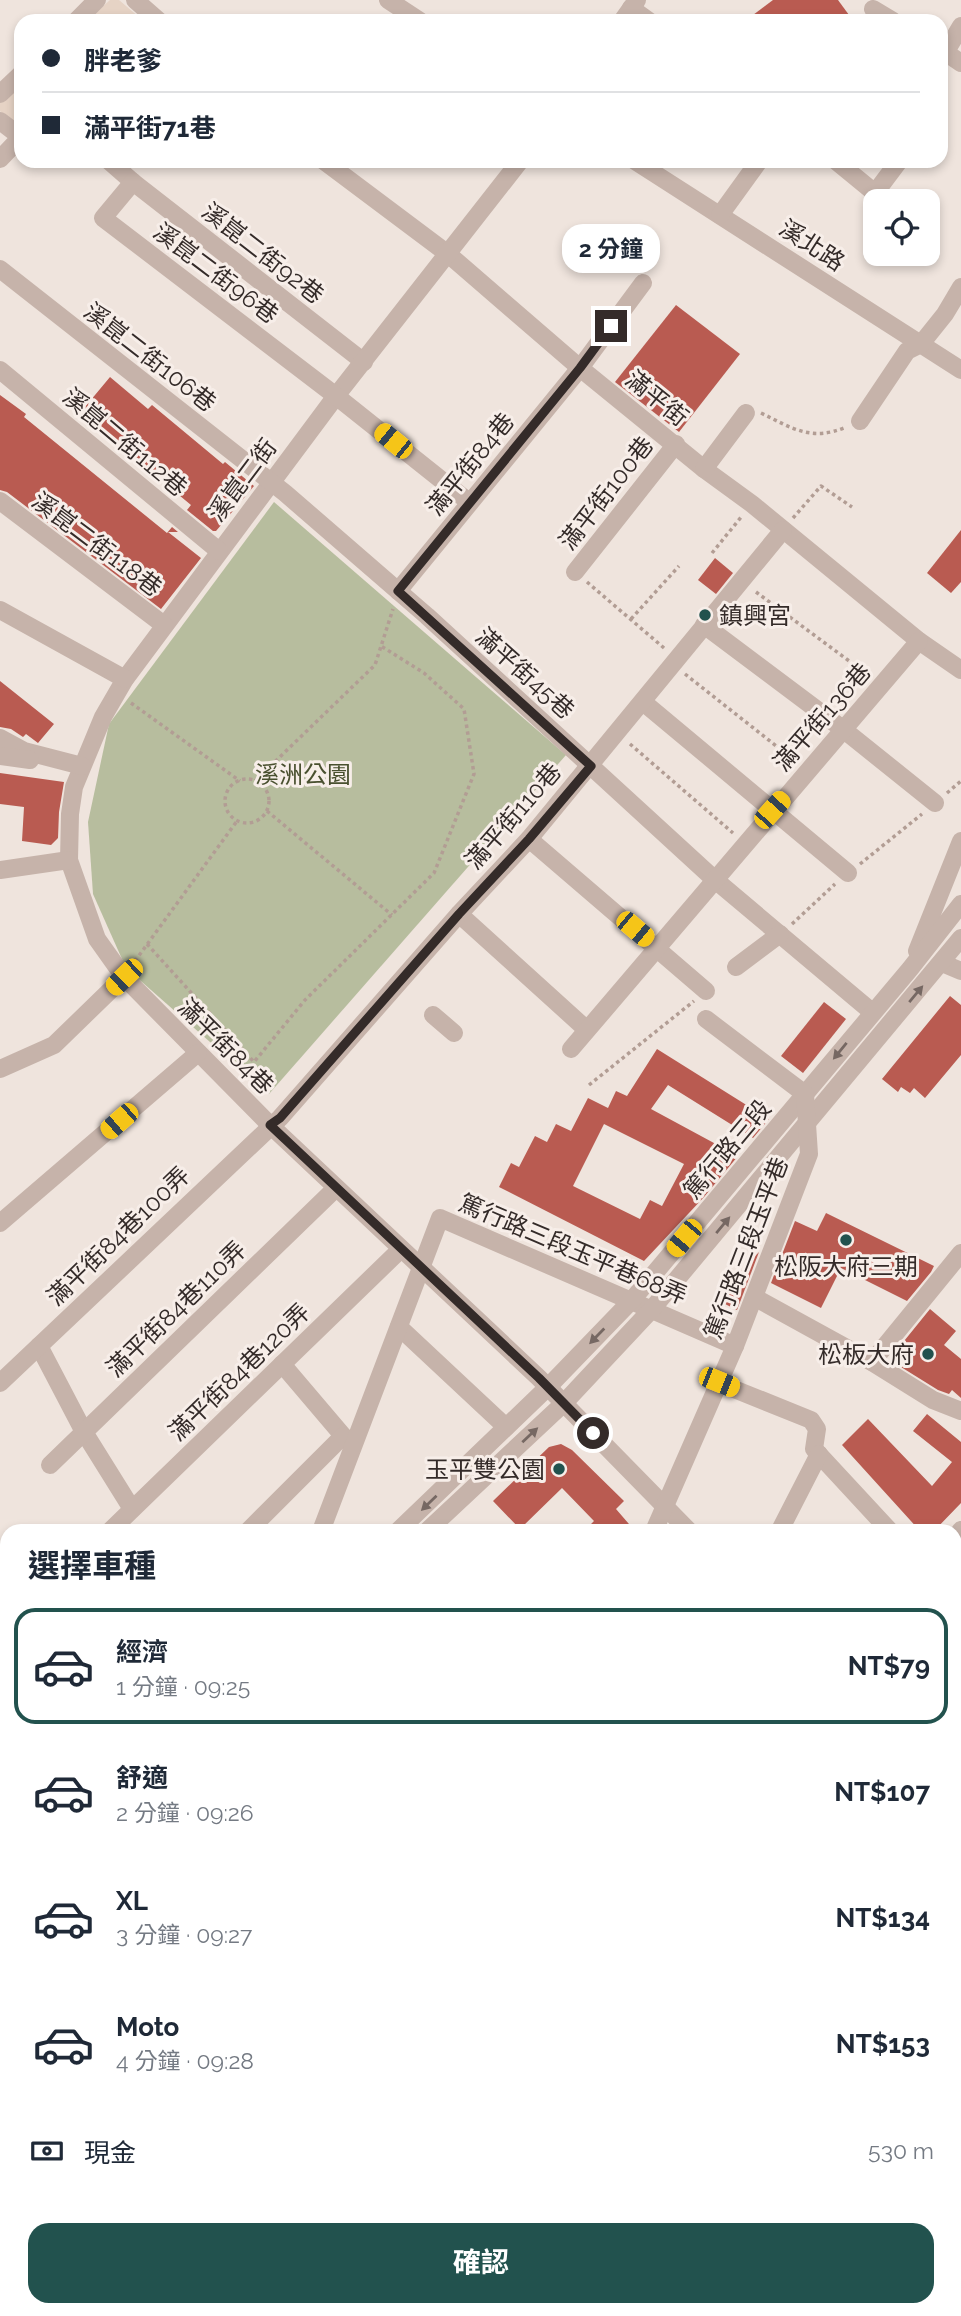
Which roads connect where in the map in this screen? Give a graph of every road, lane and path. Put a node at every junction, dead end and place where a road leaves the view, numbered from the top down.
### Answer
1 (97, 0) edge
2 (135, 0) edge
3 (388, 0) edge
4 (873, 9) dead end
5 (83, 14) edge
6 (148, 14) edge
7 (409, 14) edge
8 (881, 14) edge
9 (961, 26) edge
10 (948, 45) edge
11 (14, 81) edge
12 (0, 94) edge
13 (0, 121) edge
14 (14, 132) edge
15 (14, 144) edge
16 (0, 159) edge
17 (116, 168) edge
18 (333, 168) edge
19 (515, 168) edge
20 (646, 168) edge
21 (754, 168) edge
22 (845, 168) edge
23 (894, 168) edge
24 (133, 182) junction
25 (720, 215) junction
26 (448, 254) junction
27 (0, 269) edge
28 (643, 283) dead end
29 (961, 287) edge
30 (921, 344) junction
31 (364, 362) junction
32 (580, 368) junction
33 (0, 370) edge
34 (961, 370) edge
35 (336, 396) junction
36 (746, 413) joint
37 (860, 421) joint
38 (676, 444) junction
39 (704, 469) junction
40 (270, 483) junction
41 (0, 501) edge
42 (469, 502) junction
43 (752, 504) junction
44 (852, 507) dead end
45 (783, 530) junction
46 (219, 551) junction
47 (712, 553) dead end
48 (679, 566) dead end
49 (575, 572) joint
50 (740, 581) junction
51 (398, 591) junction
52 (0, 610) edge
53 (631, 619) junction
54 (164, 625) junction
55 (704, 625) junction
56 (919, 640) junction
57 (381, 646) junction
58 (675, 661) junction
59 (961, 670) edge
60 (125, 679) junction
61 (882, 685) junction
62 (130, 702) dead end
63 (643, 702) junction
64 (844, 730) junction
65 (618, 734) junction
66 (0, 738) edge
67 (0, 756) edge
68 (82, 766) junction
69 (591, 766) junction
70 (808, 771) junction
71 (240, 781) junction
72 (255, 781) junction
73 (961, 781) edge
74 (935, 803) junction
75 (267, 810) junction
76 (772, 810) junction
77 (237, 821) junction
78 (529, 839) junction
79 (961, 841) edge
80 (745, 842) junction
81 (69, 860) junction
82 (0, 870) edge
83 (848, 873) junction
84 (714, 878) junction
85 (961, 904) edge
86 (459, 914) junction
87 (392, 915) junction
88 (780, 934) junction
89 (961, 938) edge
90 (147, 944) junction
91 (656, 947) junction
92 (942, 963) junction
93 (736, 967) dead end
94 (910, 969) junction
95 (128, 971) junction
96 (961, 971) edge
97 (706, 990) joint
98 (872, 1013) junction
99 (433, 1015) dead end
100 (706, 1019) dead end
101 (586, 1029) junction
102 (454, 1033) dead end
103 (571, 1049) dead end
104 (198, 1053) junction
105 (0, 1069) edge
106 (589, 1085) dead end
107 (805, 1094) junction
108 (807, 1124) junction
109 (270, 1125) junction
110 (336, 1188) junction
111 (0, 1223) edge
112 (401, 1249) junction
113 (961, 1253) edge
114 (421, 1267) junction
115 (754, 1297) junction
116 (632, 1300) junction
117 (652, 1310) junction
118 (398, 1327) junction
119 (39, 1346) junction
120 (735, 1346) junction
121 (872, 1362) junction
122 (282, 1364) junction
123 (719, 1382) junction
124 (0, 1383) edge
125 (548, 1387) junction
126 (564, 1404) junction
127 (961, 1411) edge
128 (506, 1427) junction
129 (84, 1432) junction
130 (348, 1442) junction
131 (816, 1451) junction
132 (50, 1465) dead end
133 (664, 1506) junction
134 (132, 1509) junction
135 (117, 1524) edge
136 (256, 1524) edge
137 (323, 1524) edge
138 (405, 1524) edge
139 (435, 1524) edge
140 (657, 1524) edge
141 (682, 1524) edge
142 (783, 1524) edge
143 (884, 1524) edge

1 - 5 street
2 - 6 street
3 - 7 street
4 - 8 street
9 - 10 street
11 - 12 street
13 - 14 street
15 - 16 street
17 - 24 street, 溪崑二街92巷
18 - 26 street, 滿平街
19 - 26 street, 溪崑二街
20 - 25 street, 溪北路
21 - 25 street
22 - 23 street
24 - 31 street, 溪崑二街92巷
24 - 35 street, 溪崑二街96巷
25 - 30 street, 溪北路
26 - 31 street, 溪崑二街
26 - 32 street, 滿平街
27 - 40 street, 溪崑二街106巷
28 - 32 street, 滿平街84巷
29 - 30 street
30 - 34 street, 溪北路
30 - 37 street
31 - 35 street, 溪崑二街
32 - 38 street, 滿平街
32 - 42 street, 滿平街84巷
33 - 46 street, 溪崑二街112巷
35 - 40 street, 溪崑二街
35 - 42 street
36 - 37 path
36 - 39 street
38 - 39 street, 滿平街
38 - 49 street, 滿平街100巷
39 - 43 street, 滿平街
40 - 46 street, 溪崑二街
40 - 51 street, 溪崑二街106巷
41 - 54 street, 溪崑二街118巷
42 - 51 street, 滿平街84巷
43 - 45 street, 滿平街
43 - 47 path
44 - 45 path
45 - 50 street, 滿平街110巷
45 - 56 street, 滿平街
46 - 54 street, 溪崑二街
48 - 53 path
49 - 53 path
50 - 55 street, 滿平街110巷
50 - 61 path
51 - 57 path
51 - 69 street, 滿平街45巷
52 - 60 street
53 - 58 path
54 - 60 street, 溪崑二街
55 - 58 street, 滿平街110巷
55 - 64 street
56 - 59 street, 滿平街
56 - 61 street, 滿平街136巷
57 - 72 path
57 - 87 path
58 - 63 street, 滿平街110巷
58 - 70 path
60 - 68 street, 溪崑二街
61 - 64 street, 滿平街136巷
62 - 71 path
63 - 65 street, 滿平街110巷
63 - 76 street
64 - 70 street, 滿平街136巷
64 - 74 street
65 - 69 street, 滿平街110巷
65 - 80 path
66 - 68 street
67 - 68 street
68 - 81 street, 溪崑二街
69 - 78 street, 滿平街110巷
69 - 84 street, 滿平街45巷
70 - 76 street, 滿平街136巷
71 - 72 path
71 - 77 path
72 - 75 path
73 - 74 path
74 - 83 path
75 - 77 path
75 - 87 path
76 - 80 street, 滿平街136巷
76 - 83 street
77 - 90 path
78 - 86 street, 滿平街110巷
78 - 91 street
79 - 94 street
80 - 84 street, 滿平街136巷
81 - 82 street
81 - 95 street, 滿平街84巷
83 - 88 path
84 - 88 street, 滿平街45巷
84 - 91 street, 滿平街136巷
85 - 94 street, 篤行路三段
86 - 101 street
86 - 109 street, 滿平街110巷
87 - 90 path
88 - 93 street
88 - 98 street, 滿平街45巷
89 - 92 street, 篤行路三段
90 - 95 path
91 - 97 street
91 - 101 street, 滿平街136巷
92 - 96 street
108 -> 92 street, 篤行路三段
94 - 98 street, 篤行路三段
95 - 104 street, 滿平街84巷
95 - 105 street
97 - 106 path
98 -> 107 street, 篤行路三段
99 - 102 street
100 - 107 street
101 - 103 street, 滿平街136巷
104 - 109 street, 滿平街84巷
104 - 111 street
107 - 108 street, 篤行路三段玉平巷
107 - 116 street, 篤行路三段
108 - 115 street, 篤行路三段玉平巷
117 -> 108 street, 篤行路三段
109 - 110 street, 滿平街84巷
109 - 119 street, 滿平街84巷100弄
110 - 112 street, 滿平街84巷
110 - 129 street, 滿平街84巷110弄
112 - 114 street, 滿平街84巷
112 - 122 street, 滿平街84巷120弄
113 - 121 street
114 - 116 street, 篤行路三段玉平巷68弄
114 - 118 street
114 - 125 street, 滿平街84巷
115 - 120 street, 篤行路三段玉平巷
115 - 121 street
116 - 117 street, 篤行路三段玉平巷68弄
116 -> 125 street, 篤行路三段
117 - 120 street, 篤行路三段玉平巷68弄
117 - 126 street, 篤行路三段
118 - 128 street
118 - 130 street
119 - 124 street, 滿平街84巷100弄
119 - 129 street
120 - 123 street, 篤行路三段玉平巷
121 - 127 street
122 - 130 street
122 - 134 street, 滿平街84巷120弄
123 - 131 street
123 - 133 street, 篤行路三段玉平巷
125 - 126 street, 滿平街84巷
125 - 128 street, 篤行路三段
126 - 133 street, 滿平街84巷
139 -> 126 street, 篤行路三段
128 -> 138 street, 篤行路三段
129 - 132 street, 滿平街84巷110弄
129 - 134 street
130 - 136 street
130 - 137 street
131 - 142 street
131 - 143 street
133 - 140 street, 篤行路三段玉平巷
133 - 141 street, 滿平街84巷
134 - 135 street, 滿平街84巷120弄

